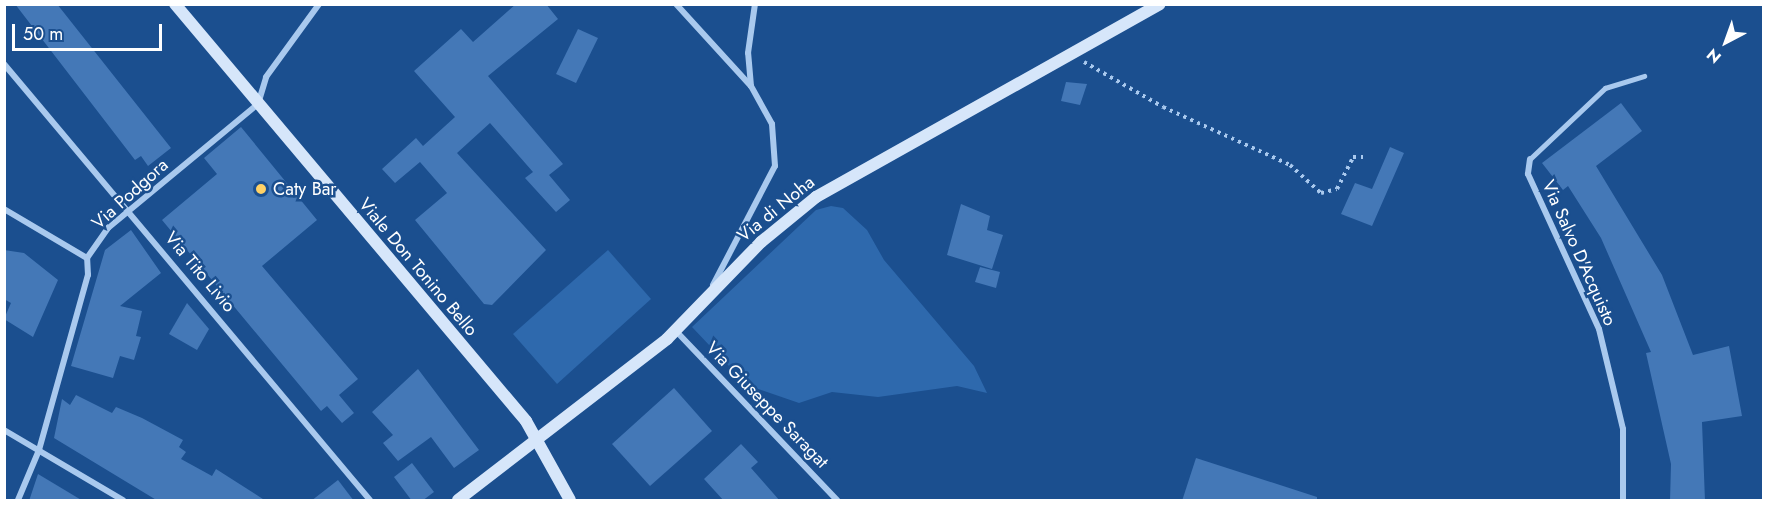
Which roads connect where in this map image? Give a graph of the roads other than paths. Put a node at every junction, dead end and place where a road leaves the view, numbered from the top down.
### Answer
1 (175, 4) edge
2 (319, 4) edge
3 (676, 4) edge
4 (755, 4) edge
5 (1160, 4) edge
6 (4, 64) edge
7 (1644, 76) dead end
8 (751, 86) junction
9 (258, 104) junction
10 (1530, 159) joint
11 (4, 209) edge
12 (129, 210) junction
13 (87, 258) junction
14 (708, 294) junction
15 (675, 330) junction
16 (4, 430) edge
17 (540, 442) junction
18 (39, 450) junction
19 (1623, 500) edge
20 (18, 501) edge
21 (123, 501) edge
22 (370, 501) edge
23 (458, 501) edge
24 (570, 501) edge
25 (837, 501) edge

1 - 9 street, Viale Don Tonino Bello
2 - 9 street
3 - 8 street
4 - 8 street
5 - 14 street, Via di Noha
6 - 12 street, Via Tito Livio
7 - 10 lane
8 - 14 street
9 - 12 street, Via Podgora
9 - 17 street, Viale Don Tonino Bello
10 - 19 street, Via Salvo D'Acquisto
11 - 13 street
12 - 13 street, Via Podgora
12 - 22 street, Via Tito Livio
13 - 18 street
14 - 15 street, Via di Noha
15 - 17 street, Via di Noha
15 - 25 street, Via Giuseppe Saragat
16 - 18 street
17 - 23 street, Via di Noha
17 - 24 street, Viale Don Tonino Bello
18 - 20 street
18 - 21 street

